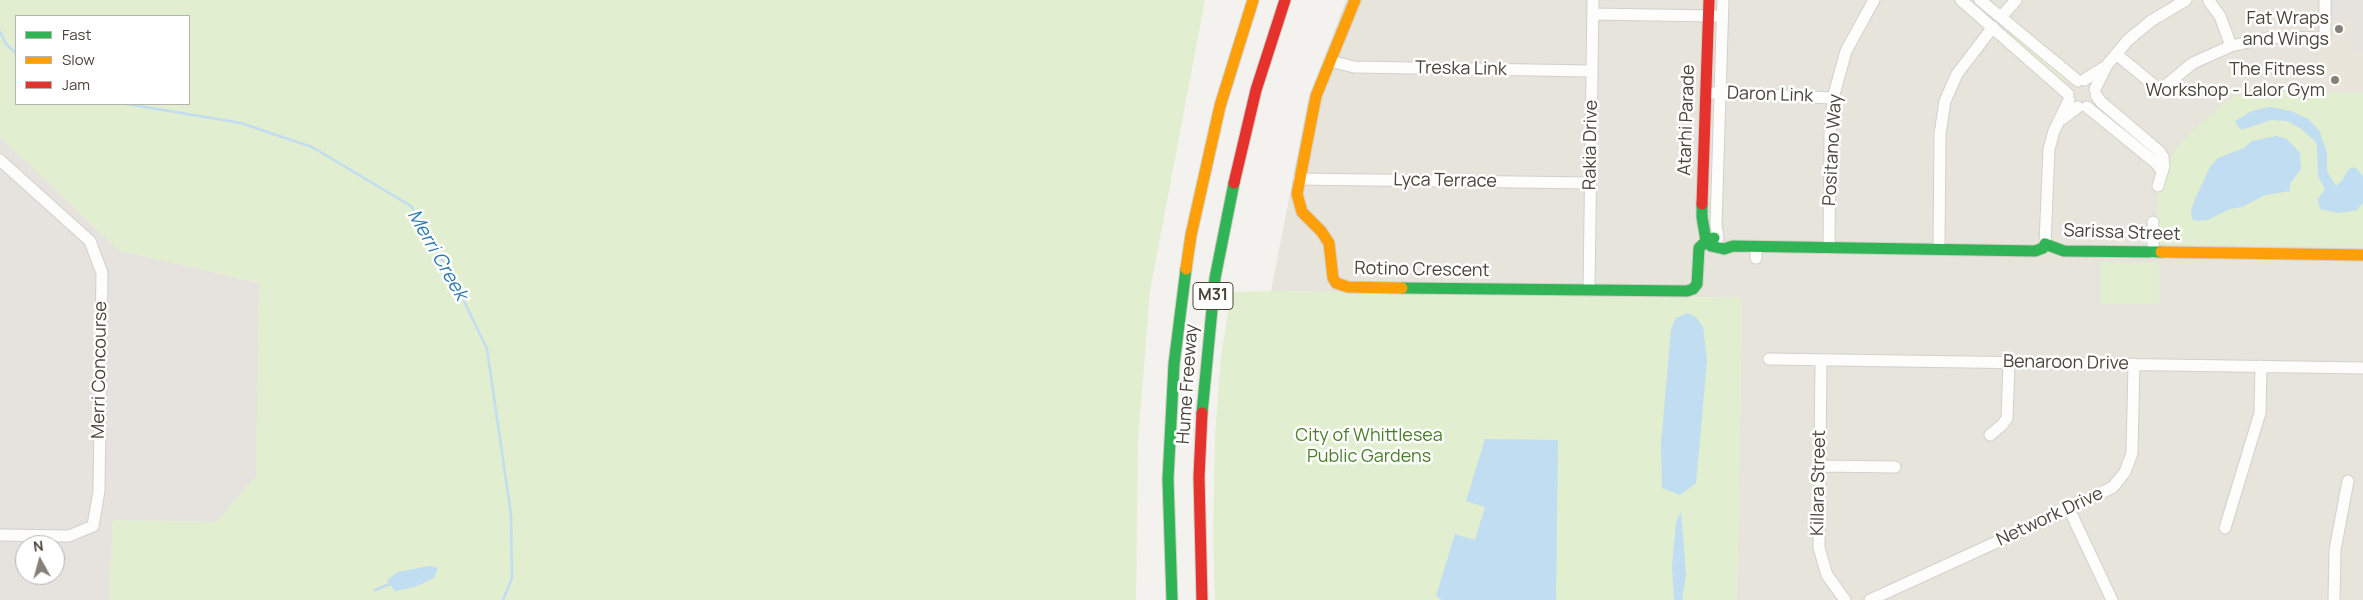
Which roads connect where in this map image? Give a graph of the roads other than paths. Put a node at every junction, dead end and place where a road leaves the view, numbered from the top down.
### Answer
1 (1253, 0) edge
2 (1285, 0) edge
3 (1355, 0) edge
4 (1593, 0) edge
5 (1709, 0) edge
6 (1724, 0) edge
7 (1874, 0) edge
8 (1961, 0) edge
9 (1980, 0) edge
10 (2016, 0) edge
11 (2187, 0) edge
12 (2211, 0) edge
13 (2325, 0) edge
14 (1593, 14) junction
15 (1708, 16) junction
16 (1723, 17) junction
17 (2001, 17) junction
18 (1993, 27) junction
19 (2231, 46) junction
20 (2116, 54) junction
21 (1330, 61) junction
22 (2107, 65) junction
23 (1592, 71) junction
24 (2081, 81) junction
25 (2096, 92) junction
26 (1706, 93) junction
27 (1720, 94) junction
28 (1833, 98) junction
29 (2075, 102) junction
30 (0, 160) edge
31 (2162, 171) junction
32 (1299, 179) junction
33 (1590, 183) junction
34 (2158, 186) dead end
35 (2153, 222) dead end
36 (1712, 242) junction
37 (2045, 244) junction
38 (1733, 246) joint
39 (1829, 248) junction
40 (1939, 249) junction
41 (2153, 253) junction
42 (2363, 255) edge
43 (1693, 289) joint
44 (1589, 290) junction
45 (1769, 359) dead end
46 (1821, 360) junction
47 (2009, 363) junction
48 (2134, 364) junction
49 (2261, 366) junction
50 (2363, 368) edge
51 (1990, 435) dead end
52 (1819, 466) junction
53 (1895, 467) dead end
54 (2348, 481) dead end
55 (2069, 509) junction
56 (2225, 528) dead end
57 (0, 535) edge
58 (1172, 600) edge
59 (1202, 600) edge
60 (1845, 600) edge
61 (1870, 600) edge
62 (2112, 600) edge
63 (2334, 600) edge

1 - 58 main road, Hume Freeway / M31
2 - 59 main road, Hume Freeway / M31
3 - 21 main road, Rotino Crescent
4 - 14 street, Rakia Drive
5 - 15 main road, Atarhi Parade
6 - 16 street, Atarhi Parade
7 - 28 street, Positano Way
8 - 18 street
9 - 17 street
10 - 17 street
11 - 20 street
12 - 19 street
13 - 19 street
14 - 15 street
14 - 23 street, Rakia Drive
15 - 16 street
15 - 26 main road, Atarhi Parade
16 - 27 street, Atarhi Parade
17 - 24 street
18 - 29 street
18 - 40 street
19 - 20 street
20 - 22 street
21 - 23 street, Treska Link
21 - 32 main road, Rotino Crescent
22 - 24 street
22 - 25 street
23 - 33 street, Rakia Drive
24 - 25 street
24 - 29 street
25 - 29 street
25 - 31 street
26 - 27 street, Daron Link
26 - 36 main road, Atarhi Parade
27 - 28 street, Daron Link
27 - 36 street, Atarhi Parade
28 - 39 street, Positano Way
29 - 31 street
29 - 37 street
30 - 57 street, Merri Concourse
31 - 34 street
32 - 33 street, Lyca Terrace
32 - 44 main road, Rotino Crescent
33 - 44 street, Rakia Drive
35 - 41 street
36 - 38 street, Sarissa Street
36 - 43 main road, Atarhi Parade
37 - 40 main road, Sarissa Street
37 - 41 main road, Sarissa Street
38 - 39 main road, Sarissa Street
39 - 40 main road, Sarissa Street
41 - 42 main road, Sarissa Street
43 - 44 main road, Rotino Crescent
45 - 46 street, Benaroon Drive
46 - 47 street, Benaroon Drive
46 - 52 street, Killara Street
47 - 48 street, Benaroon Drive
47 - 51 street
48 - 49 street, Benaroon Drive
48 - 55 street, Network Drive
49 - 50 street, Benaroon Drive
49 - 56 street
52 - 53 street
52 - 60 street, Killara Street
54 - 63 street
55 - 61 street, Network Drive
55 - 62 street

